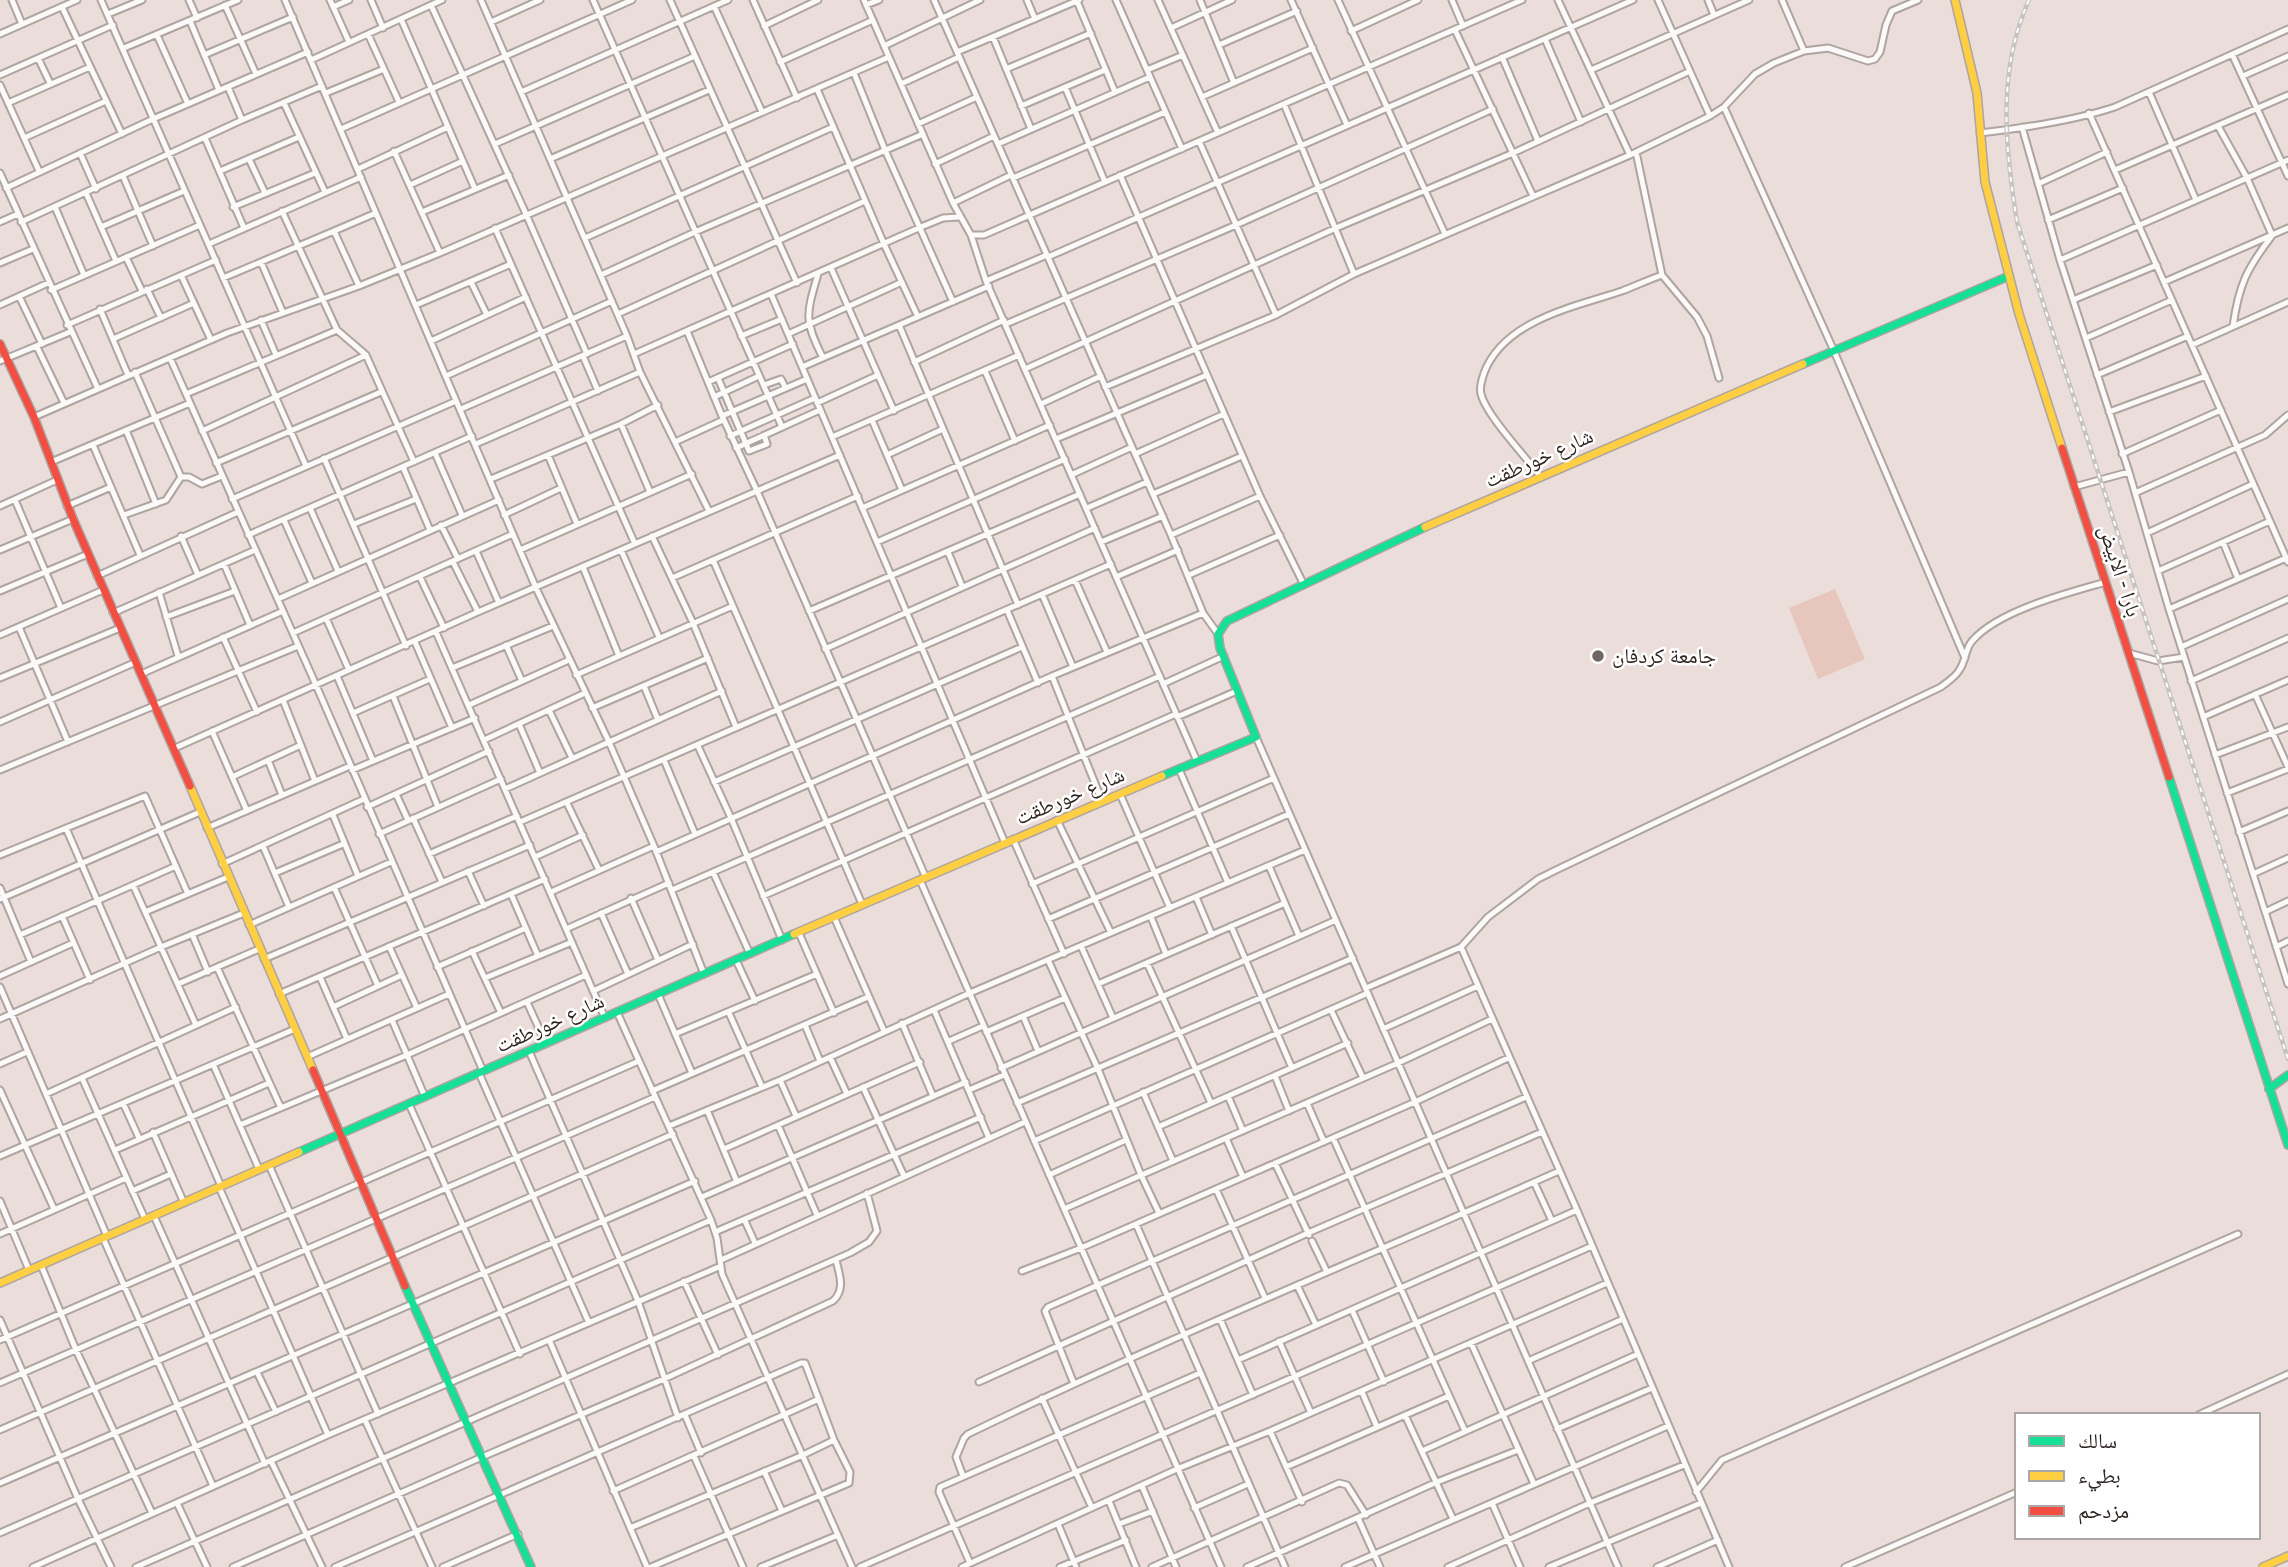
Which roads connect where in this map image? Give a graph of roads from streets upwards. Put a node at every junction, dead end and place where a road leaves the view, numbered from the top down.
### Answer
1 (12, 0) edge
2 (77, 0) edge
3 (101, 0) edge
4 (142, 0) edge
5 (189, 0) edge
6 (238, 0) edge
7 (285, 0) edge
8 (330, 0) edge
9 (349, 0) edge
10 (371, 0) edge
11 (442, 0) edge
12 (481, 0) edge
13 (540, 0) edge
14 (593, 0) edge
15 (632, 0) edge
16 (670, 0) edge
17 (728, 0) edge
18 (752, 0) edge
19 (818, 0) edge
20 (879, 0) edge
21 (934, 0) edge
22 (980, 0) edge
23 (1027, 0) edge
24 (1078, 0) edge
25 (1116, 0) edge
26 (1158, 0) edge
27 (1200, 0) edge
28 (1232, 0) edge
29 (1291, 0) edge
30 (1338, 0) edge
31 (1418, 0) edge
32 (1452, 0) edge
33 (1522, 0) edge
34 (1558, 0) edge
35 (1633, 0) edge
36 (1658, 0) edge
37 (1708, 0) edge
38 (1749, 0) edge
39 (1782, 0) edge
40 (1918, 0) edge
41 (1956, 0) edge
42 (865, 3) edge
43 (225, 5) junction
44 (431, 5) junction
45 (62, 6) junction
46 (714, 6) junction
47 (333, 7) junction
48 (1297, 11) junction
49 (1205, 13) junction
50 (108, 14) junction
51 (599, 14) junction
52 (1714, 15) junction
53 (293, 17) junction
54 (942, 17) junction
55 (197, 18) junction
56 (401, 19) junction
57 (1035, 19) junction
58 (873, 20) junction
59 (190, 21) junction
60 (679, 21) junction
61 (491, 22) junction
62 (22, 24) junction
63 (113, 25) junction
64 (764, 26) junction
65 (1463, 26) junction
66 (1571, 27) junction
67 (383, 28) junction
68 (1171, 28) junction
69 (2288, 29) edge
70 (1455, 30) junction
71 (1351, 31) junction
72 (1091, 33) junction
73 (0, 34) edge
74 (368, 34) junction
75 (1671, 34) junction
76 (157, 35) junction
77 (993, 37) junction
78 (1545, 39) junction
79 (77, 40) junction
80 (240, 40) junction
81 (349, 42) junction
82 (1219, 45) junction
83 (884, 46) junction
84 (124, 48) junction
85 (1313, 48) junction
86 (615, 50) junction
87 (1804, 51) junction
88 (308, 52) junction
89 (958, 54) junction
90 (2232, 54) junction
91 (204, 55) junction
92 (1183, 55) junction
93 (506, 56) junction
94 (695, 56) junction
95 (2288, 56) edge
96 (889, 57) junction
97 (1502, 57) junction
98 (38, 58) junction
99 (311, 60) junction
100 (780, 62) junction
101 (90, 67) junction
102 (1368, 68) junction
103 (384, 69) junction
104 (1006, 69) junction
105 (1105, 70) junction
106 (1474, 70) junction
107 (1591, 70) junction
108 (1688, 72) junction
109 (854, 73) junction
110 (1149, 73) junction
111 (256, 74) junction
112 (0, 75) edge
113 (463, 75) junction
114 (2243, 76) junction
115 (50, 83) junction
116 (1234, 83) junction
117 (901, 84) junction
118 (0, 85) edge
119 (631, 85) junction
120 (1329, 85) junction
121 (322, 86) junction
122 (228, 87) junction
123 (431, 88) junction
124 (1065, 88) junction
125 (817, 89) junction
126 (219, 90) junction
127 (709, 90) junction
128 (521, 92) junction
129 (1115, 92) junction
130 (2149, 92) junction
131 (326, 93) junction
132 (2288, 95) edge
133 (977, 97) junction
134 (1202, 97) junction
135 (797, 98) junction
136 (106, 101) junction
137 (400, 102) junction
138 (8, 103) junction
139 (284, 103) junction
140 (188, 104) junction
141 (1284, 104) junction
142 (1021, 106) junction
143 (1724, 107) junction
144 (1386, 108) junction
145 (1493, 108) junction
146 (2257, 108) junction
147 (1075, 110) junction
148 (1608, 110) junction
149 (1165, 111) junction
150 (762, 112) junction
151 (2089, 113) junction
152 (1710, 116) junction
153 (645, 118) junction
154 (153, 119) junction
155 (242, 120) junction
156 (1581, 122) junction
157 (918, 124) junction
158 (1347, 125) junction
159 (536, 126) junction
160 (2218, 126) junction
161 (448, 127) junction
162 (834, 127) junction
163 (2022, 127) junction
164 (726, 128) junction
165 (341, 129) junction
166 (1031, 129) junction
167 (1218, 133) junction
168 (1980, 133) junction
169 (121, 134) junction
170 (923, 134) junction
171 (994, 136) junction
172 (299, 137) junction
173 (24, 138) junction
174 (205, 138) junction
175 (1199, 141) junction
176 (1538, 141) junction
177 (495, 144) junction
178 (998, 144) junction
179 (1090, 145) junction
180 (1303, 146) junction
181 (2174, 146) junction
182 (1406, 148) junction
183 (1182, 149) junction
184 (885, 150) junction
185 (394, 151) junction
186 (2107, 152) junction
187 (80, 153) junction
188 (1513, 153) junction
189 (169, 154) junction
190 (1633, 154) junction
191 (662, 156) junction
192 (250, 159) junction
193 (550, 159) junction
194 (463, 161) junction
195 (2285, 161) edge
196 (935, 164) junction
197 (745, 166) junction
198 (851, 166) junction
199 (358, 169) junction
200 (2115, 170) junction
201 (39, 171) junction
202 (220, 171) junction
203 (0, 173) edge
204 (315, 173) junction
205 (509, 175) junction
206 (124, 176) junction
207 (1012, 176) junction
208 (1120, 176) junction
209 (2288, 176) edge
210 (361, 177) junction
211 (2247, 178) junction
212 (1105, 182) junction
213 (1218, 183) junction
214 (2038, 184) junction
215 (410, 185) junction
216 (6, 188) junction
217 (1318, 188) junction
218 (2123, 188) junction
219 (96, 189) junction
220 (475, 189) junction
221 (1425, 190) junction
222 (184, 191) junction
223 (324, 192) junction
224 (86, 193) junction
225 (265, 193) junction
226 (679, 195) junction
227 (1533, 196) junction
228 (567, 197) junction
229 (2196, 200) junction
230 (865, 201) junction
231 (761, 203) junction
232 (953, 203) junction
233 (55, 207) junction
234 (233, 207) junction
235 (138, 210) junction
236 (282, 211) junction
237 (422, 212) junction
238 (376, 213) junction
239 (18, 214) junction
240 (526, 214) junction
241 (1029, 216) junction
242 (959, 217) junction
243 (1138, 218) junction
244 (2048, 220) junction
245 (0, 222) edge
246 (21, 222) junction
247 (200, 225) junction
248 (1236, 225) junction
249 (2139, 225) junction
250 (101, 227) junction
251 (921, 227) junction
252 (244, 228) junction
253 (495, 228) junction
254 (1336, 228) junction
255 (2288, 228) edge
256 (334, 231) junction
257 (695, 232) junction
258 (1445, 234) junction
259 (971, 235) junction
260 (2273, 235) junction
261 (585, 238) junction
262 (779, 241) junction
263 (209, 244) junction
264 (884, 244) junction
265 (153, 246) junction
266 (299, 246) junction
267 (33, 249) junction
268 (440, 253) junction
269 (1047, 256) junction
270 (126, 257) junction
271 (1156, 259) junction
272 (216, 260) junction
273 (2060, 260) junction
274 (116, 261) junction
275 (261, 262) junction
276 (0, 263) edge
277 (511, 264) junction
278 (1255, 265) junction
279 (2157, 265) junction
280 (831, 268) junction
281 (400, 269) junction
282 (712, 271) junction
283 (818, 274) junction
284 (1353, 274) junction
285 (84, 275) junction
286 (181, 275) junction
287 (601, 275) junction
288 (1662, 275) junction
289 (2009, 276) junction
290 (223, 278) junction
291 (471, 282) junction
292 (902, 282) junction
293 (2164, 282) junction
294 (48, 283) junction
295 (797, 283) junction
296 (988, 283) junction
297 (359, 286) junction
298 (51, 290) junction
299 (145, 290) junction
300 (771, 294) junction
301 (19, 296) junction
302 (526, 297) junction
303 (322, 298) junction
304 (1066, 298) junction
305 (2073, 300) junction
306 (2172, 300) junction
307 (612, 301) junction
308 (1175, 301) junction
309 (953, 302) junction
310 (2288, 302) edge
311 (194, 303) junction
312 (0, 305) edge
313 (416, 306) junction
314 (848, 307) junction
315 (100, 309) junction
316 (730, 312) junction
317 (283, 313) junction
318 (618, 314) junction
319 (487, 315) junction
320 (1276, 315) junction
321 (918, 317) junction
322 (161, 318) junction
323 (571, 318) junction
324 (782, 319) junction
325 (261, 320) junction
326 (1005, 322) junction
327 (67, 325) junction
328 (808, 325) junction
329 (898, 325) junction
330 (244, 326) junction
331 (2232, 327) junction
332 (337, 330) junction
333 (687, 331) junction
334 (70, 332) junction
335 (541, 332) junction
336 (788, 334) junction
337 (2188, 335) junction
338 (627, 336) junction
339 (741, 336) junction
340 (2086, 338) junction
341 (113, 339) junction
342 (211, 340) junction
343 (431, 341) junction
344 (863, 341) junction
345 (1085, 342) junction
346 (0, 344) edge
347 (793, 344) junction
348 (2192, 345) junction
349 (40, 346) junction
350 (1196, 349) junction
351 (1834, 351) junction
352 (634, 354) junction
353 (276, 355) junction
354 (366, 355) junction
355 (585, 355) junction
356 (1019, 355) junction
357 (170, 358) junction
358 (822, 358) junction
359 (4, 360) edge
360 (260, 362) junction
361 (752, 362) junction
362 (915, 362) junction
363 (802, 367) junction
364 (557, 368) junction
365 (1025, 369) junction
366 (737, 370) junction
367 (985, 370) junction
368 (135, 372) junction
369 (640, 372) junction
370 (128, 375) junction
371 (878, 375) junction
372 (1207, 375) junction
373 (2097, 375) junction
374 (446, 376) junction
375 (759, 376) junction
376 (1101, 376) junction
377 (2206, 376) junction
378 (1720, 378) dead end
379 (718, 379) junction
380 (807, 379) junction
381 (708, 382) junction
382 (743, 383) junction
383 (764, 385) junction
384 (785, 387) junction
385 (1105, 387) junction
386 (98, 389) junction
387 (598, 391) junction
388 (381, 392) junction
389 (724, 392) junction
390 (186, 394) junction
391 (768, 394) junction
392 (929, 395) junction
393 (275, 396) junction
394 (714, 397) junction
395 (816, 400) junction
396 (456, 401) junction
397 (190, 402) junction
398 (572, 403) junction
399 (64, 404) junction
400 (1041, 404) junction
401 (658, 405) junction
402 (461, 410) junction
403 (820, 410) junction
404 (733, 411) junction
405 (894, 411) junction
406 (2221, 411) junction
407 (2109, 412) junction
408 (776, 414) junction
409 (1117, 414) junction
410 (1224, 414) junction
411 (2288, 415) edge
412 (34, 417) junction
413 (155, 418) junction
414 (723, 418) junction
415 (872, 420) junction
416 (621, 424) junction
417 (1050, 425) junction
418 (397, 427) junction
419 (782, 427) junction
420 (943, 429) junction
421 (127, 430) junction
422 (291, 430) junction
423 (202, 431) junction
424 (741, 431) junction
425 (764, 435) junction
426 (472, 436) junction
427 (730, 436) junction
428 (832, 437) junction
429 (588, 438) junction
430 (1056, 439) junction
431 (1015, 441) junction
432 (675, 442) junction
433 (746, 443) junction
434 (476, 444) junction
435 (93, 445) junction
436 (2237, 446) junction
437 (1132, 447) junction
438 (736, 448) junction
439 (750, 451) junction
440 (435, 453) junction
441 (1135, 454) junction
442 (2122, 454) junction
443 (548, 455) junction
444 (740, 455) junction
445 (840, 455) junction
446 (887, 455) junction
447 (1242, 456) junction
448 (324, 458) junction
449 (1065, 459) junction
450 (51, 462) junction
451 (414, 462) junction
452 (216, 463) junction
453 (306, 466) junction
454 (958, 466) junction
455 (403, 467) junction
456 (2129, 472) junction
457 (692, 474) junction
458 (1071, 475) junction
459 (222, 476) junction
460 (1541, 476) junction
461 (181, 477) junction
462 (57, 480) junction
463 (491, 480) junction
464 (1147, 482) junction
465 (2253, 484) junction
466 (111, 487) junction
467 (2074, 487) junction
468 (561, 488) junction
469 (902, 490) junction
470 (757, 491) junction
471 (650, 492) junction
472 (2135, 493) junction
473 (1080, 494) junction
474 (1153, 494) junction
475 (341, 495) junction
476 (858, 496) junction
477 (1260, 496) junction
478 (15, 499) junction
479 (232, 499) junction
480 (416, 499) junction
481 (499, 499) junction
482 (973, 499) junction
483 (156, 504) junction
484 (0, 506) edge
485 (68, 506) junction
486 (618, 506) junction
487 (310, 508) junction
488 (862, 508) junction
489 (1087, 508) junction
490 (709, 511) junction
491 (238, 512) junction
492 (124, 515) junction
493 (462, 515) junction
494 (505, 515) junction
495 (1163, 516) junction
496 (73, 519) junction
497 (284, 520) junction
498 (2270, 521) junction
499 (354, 524) junction
500 (577, 524) junction
501 (441, 525) junction
502 (1095, 528) junction
503 (430, 530) junction
504 (774, 532) junction
505 (2147, 533) junction
506 (513, 534) junction
507 (988, 534) junction
508 (248, 535) junction
509 (1171, 535) junction
510 (1280, 535) junction
511 (181, 536) junction
512 (652, 536) junction
513 (31, 537) junction
514 (877, 542) junction
515 (1101, 542) junction
516 (2223, 542) junction
517 (635, 544) junction
518 (0, 550) edge
519 (255, 550) junction
520 (621, 550) junction
521 (1178, 550) junction
522 (476, 551) junction
523 (520, 551) junction
524 (948, 552) junction
525 (88, 554) junction
526 (140, 555) junction
527 (368, 557) junction
528 (456, 560) junction
529 (713, 560) junction
530 (2287, 560) edge
531 (224, 564) junction
532 (1111, 564) junction
533 (583, 567) junction
534 (1003, 569) junction
535 (46, 571) junction
536 (338, 571) junction
537 (2158, 571) junction
538 (198, 575) junction
539 (1189, 575) junction
540 (97, 576) junction
541 (891, 576) junction
542 (420, 577) junction
543 (1116, 577) junction
544 (672, 578) junction
545 (2238, 579) junction
546 (1075, 580) junction
547 (2106, 582) junction
548 (312, 583) junction
549 (1303, 583) junction
550 (962, 586) junction
551 (536, 588) junction
552 (103, 590) junction
553 (0, 591) edge
554 (235, 591) junction
555 (159, 592) junction
556 (383, 592) junction
557 (1042, 594) junction
558 (278, 599) junction
559 (2288, 599) edge
560 (499, 603) junction
561 (1018, 605) junction
562 (733, 606) junction
563 (61, 608) junction
564 (2169, 609) junction
565 (1007, 610) junction
566 (283, 611) junction
567 (809, 611) junction
568 (906, 611) junction
569 (478, 612) junction
570 (113, 613) junction
571 (1203, 613) junction
572 (166, 617) junction
573 (326, 618) junction
574 (693, 623) junction
575 (250, 625) junction
576 (19, 626) junction
577 (553, 626) junction
578 (120, 628) junction
579 (444, 628) junction
580 (436, 632) junction
581 (293, 633) junction
582 (1218, 634) junction
583 (0, 635) edge
584 (223, 637) junction
585 (659, 637) junction
586 (1142, 637) junction
587 (2288, 638) edge
588 (415, 642) junction
589 (506, 645) junction
590 (298, 646) junction
591 (406, 646) junction
592 (922, 647) junction
593 (1022, 647) junction
594 (2181, 648) junction
595 (825, 649) junction
596 (1107, 652) junction
597 (2129, 653) junction
598 (178, 656) junction
599 (619, 656) junction
600 (1224, 656) junction
601 (2184, 657) junction
602 (708, 658) junction
603 (1965, 658) junction
604 (569, 660) junction
605 (136, 662) junction
606 (34, 663) junction
607 (1073, 667) junction
608 (452, 668) junction
609 (349, 670) junction
610 (239, 672) junction
611 (141, 674) junction
612 (576, 675) junction
613 (337, 676) junction
614 (1052, 676) junction
615 (1160, 676) junction
616 (0, 678) edge
617 (430, 679) junction
618 (2288, 680) edge
619 (522, 681) junction
620 (2191, 681) junction
621 (839, 682) junction
622 (1038, 683) junction
623 (937, 684) junction
624 (1163, 684) junction
625 (316, 685) junction
626 (644, 686) junction
627 (722, 691) junction
628 (1237, 691) junction
629 (585, 693) junction
630 (2255, 694) junction
631 (393, 696) junction
632 (50, 699) junction
633 (283, 700) junction
634 (155, 705) junction
635 (469, 705) junction
636 (592, 708) junction
637 (779, 708) junction
638 (549, 710) junction
639 (257, 712) junction
640 (353, 713) junction
641 (1176, 715) junction
642 (1068, 716) junction
643 (2203, 717) junction
644 (475, 718) junction
645 (658, 720) junction
646 (856, 720) junction
647 (0, 722) edge
648 (953, 722) junction
649 (519, 724) junction
650 (736, 727) junction
651 (2288, 727) edge
652 (452, 728) junction
653 (212, 732) junction
654 (2272, 733) junction
655 (1256, 737) junction
656 (484, 740) junction
657 (68, 742) junction
658 (608, 742) junction
659 (301, 745) junction
660 (413, 745) junction
661 (698, 746) junction
662 (174, 748) junction
663 (795, 748) junction
664 (489, 751) junction
665 (1083, 754) junction
666 (2215, 755) junction
667 (873, 756) junction
668 (572, 758) junction
669 (969, 759) junction
670 (268, 760) junction
671 (664, 760) junction
672 (373, 761) junction
673 (1197, 761) junction
674 (351, 768) junction
675 (2288, 768) edge
676 (1179, 769) junction
677 (0, 770) edge
678 (540, 773) junction
679 (232, 777) junction
680 (624, 777) junction
681 (1274, 778) junction
682 (500, 779) junction
683 (315, 780) junction
684 (426, 780) junction
685 (714, 782) junction
686 (810, 783) junction
687 (505, 789) junction
688 (1120, 793) junction
689 (2227, 793) junction
690 (282, 794) junction
691 (396, 794) junction
692 (891, 794) junction
693 (985, 797) junction
694 (364, 799) junction
695 (1102, 801) junction
696 (567, 803) junction
697 (367, 807) junction
698 (438, 807) junction
699 (1197, 810) junction
700 (247, 811) junction
701 (2288, 811) edge
702 (200, 812) junction
703 (1289, 814) junction
704 (333, 815) junction
705 (731, 818) junction
706 (411, 819) junction
707 (518, 819) junction
708 (1057, 820) junction
709 (826, 823) junction
710 (66, 828) junction
711 (207, 828) junction
712 (160, 829) junction
713 (906, 832) junction
714 (2239, 832) junction
715 (379, 834) junction
716 (695, 834) junction
717 (583, 835) junction
718 (1138, 836) junction
719 (1009, 841) junction
720 (343, 844) junction
721 (530, 845) junction
722 (263, 846) junction
723 (1212, 846) junction
724 (655, 849) junction
725 (1305, 850) junction
726 (429, 854) junction
727 (0, 855) edge
728 (535, 857) junction
729 (748, 857) junction
730 (2288, 858) edge
731 (842, 860) junction
732 (391, 862) junction
733 (1079, 862) junction
734 (81, 863) junction
735 (222, 864) junction
736 (176, 866) junction
737 (1269, 866) junction
738 (468, 870) junction
739 (599, 870) junction
740 (713, 872) junction
741 (1153, 872) junction
742 (275, 873) junction
743 (2253, 874) junction
744 (358, 876) junction
745 (228, 877) junction
746 (545, 879) junction
747 (923, 879) junction
748 (442, 882) junction
749 (669, 883) junction
750 (1228, 883) junction
751 (1032, 884) junction
752 (133, 885) junction
753 (334, 887) junction
754 (0, 888) edge
755 (672, 890) junction
756 (551, 892) junction
757 (188, 894) junction
758 (511, 894) junction
759 (763, 896) junction
760 (406, 897) junction
761 (1196, 897) junction
762 (631, 898) junction
763 (1095, 898) junction
764 (2, 899) edge
765 (97, 901) junction
766 (2288, 901) edge
767 (1285, 903) junction
768 (862, 904) junction
769 (484, 905) junction
770 (289, 907) junction
771 (1170, 908) junction
772 (145, 912) junction
773 (601, 912) junction
774 (2265, 912) junction
775 (244, 913) junction
776 (62, 916) junction
777 (834, 917) junction
778 (1151, 917) junction
779 (1048, 919) junction
780 (1336, 920) junction
781 (349, 921) junction
782 (249, 925) junction
783 (1231, 926) junction
784 (526, 928) junction
785 (566, 929) junction
786 (422, 932) junction
787 (799, 933) junction
788 (1111, 933) junction
789 (192, 934) junction
790 (20, 935) junction
791 (1212, 935) junction
792 (1299, 936) junction
793 (782, 940) junction
794 (572, 942) junction
795 (2288, 942) edge
796 (73, 943) junction
797 (694, 944) junction
798 (389, 946) junction
799 (1081, 946) junction
800 (161, 947) junction
801 (1461, 947) junction
802 (2276, 947) junction
803 (259, 949) junction
804 (472, 951) junction
805 (750, 954) junction
806 (1063, 954) junction
807 (1166, 954) junction
808 (538, 956) junction
809 (365, 957) junction
810 (1353, 958) junction
811 (264, 959) junction
812 (1247, 959) junction
813 (658, 960) junction
814 (736, 960) junction
815 (1048, 960) junction
816 (31, 962) junction
817 (1147, 962) junction
818 (125, 963) junction
819 (218, 967) junction
820 (437, 967) junction
821 (208, 972) junction
822 (628, 974) junction
823 (704, 974) junction
824 (817, 974) junction
825 (402, 975) junction
826 (586, 975) junction
827 (0, 976) edge
828 (320, 977) junction
829 (485, 978) junction
830 (90, 980) junction
831 (178, 984) junction
832 (1098, 984) junction
833 (2288, 984) edge
834 (378, 986) junction
835 (1478, 986) junction
836 (0, 987) edge
837 (593, 990) junction
838 (1367, 991) junction
839 (279, 993) junction
840 (970, 993) junction
841 (449, 994) junction
842 (658, 994) junction
843 (868, 997) junction
844 (1262, 997) junction
845 (1065, 998) junction
846 (1162, 998) junction
847 (755, 1001) junction
848 (527, 1002) junction
849 (236, 1007) junction
850 (333, 1007) junction
851 (417, 1008) junction
852 (934, 1010) junction
853 (1332, 1010) junction
854 (617, 1012) junction
855 (501, 1013) junction
856 (729, 1013) junction
857 (834, 1013) junction
858 (11, 1014) junction
859 (1023, 1016) junction
860 (605, 1018) junction
861 (1113, 1018) junction
862 (0, 1019) edge
863 (1492, 1019) junction
864 (392, 1020) junction
865 (902, 1023) junction
866 (196, 1025) junction
867 (805, 1025) junction
868 (295, 1029) junction
869 (464, 1029) junction
870 (985, 1029) junction
871 (1383, 1029) junction
872 (884, 1031) junction
873 (1180, 1032) junction
874 (1082, 1033) junction
875 (1279, 1033) junction
876 (675, 1034) junction
877 (346, 1039) junction
878 (948, 1041) junction
879 (159, 1043) junction
880 (1348, 1043) junction
881 (546, 1044) junction
882 (254, 1046) junction
883 (747, 1050) junction
884 (529, 1051) junction
885 (1038, 1051) junction
886 (27, 1052) junction
887 (407, 1055) junction
888 (307, 1057) junction
889 (830, 1057) junction
890 (1508, 1058) junction
891 (639, 1061) junction
892 (820, 1061) junction
893 (919, 1062) junction
894 (1398, 1063) junction
895 (0, 1064) edge
896 (213, 1064) junction
897 (1001, 1068) junction
898 (1195, 1068) junction
899 (1292, 1068) junction
900 (1098, 1069) junction
901 (481, 1072) junction
902 (692, 1073) junction
903 (1004, 1075) junction
904 (2288, 1075) edge
905 (1275, 1076) junction
906 (82, 1077) junction
907 (1363, 1078) junction
908 (175, 1080) junction
909 (780, 1080) junction
910 (966, 1082) junction
911 (269, 1083) junction
912 (762, 1087) junction
913 (863, 1087) junction
914 (2269, 1089) junction
915 (0, 1090) edge
916 (969, 1090) junction
917 (322, 1091) junction
918 (1143, 1092) junction
919 (46, 1094) junction
920 (653, 1094) junction
921 (846, 1094) junction
922 (933, 1096) junction
923 (1228, 1096) junction
924 (425, 1097) junction
925 (1526, 1097) junction
926 (229, 1100) junction
927 (551, 1100) junction
928 (1415, 1102) junction
929 (123, 1103) junction
930 (1017, 1103) junction
931 (1211, 1103) junction
932 (1307, 1103) junction
933 (408, 1104) junction
934 (1112, 1105) junction
935 (281, 1108) junction
936 (706, 1110) junction
937 (1289, 1111) junction
938 (97, 1113) junction
939 (191, 1115) junction
940 (796, 1116) junction
941 (981, 1117) junction
942 (878, 1120) junction
943 (501, 1122) junction
944 (1025, 1122) junction
945 (240, 1125) junction
946 (778, 1125) junction
947 (669, 1126) junction
948 (1158, 1127) junction
949 (61, 1129) junction
950 (1243, 1131) junction
951 (153, 1132) junction
952 (1542, 1132) junction
953 (341, 1134) junction
954 (673, 1134) junction
955 (567, 1136) junction
956 (1431, 1137) junction
957 (139, 1138) junction
958 (989, 1138) junction
959 (1226, 1138) junction
960 (1333, 1138) junction
961 (1126, 1140) junction
962 (1034, 1141) junction
963 (1324, 1142) junction
964 (25, 1145) junction
965 (2288, 1145) edge
966 (724, 1149) junction
967 (115, 1150) junction
968 (430, 1153) junction
969 (1, 1154) edge
970 (892, 1155) junction
971 (792, 1157) junction
972 (516, 1158) junction
973 (1173, 1161) junction
974 (1275, 1163) junction
975 (269, 1165) junction
976 (259, 1169) junction
977 (1559, 1171) junction
978 (171, 1174) junction
979 (1349, 1174) junction
980 (1446, 1174) junction
981 (584, 1175) junction
982 (1049, 1175) junction
983 (1141, 1175) junction
984 (904, 1176) junction
985 (1243, 1177) junction
986 (127, 1178) junction
987 (695, 1181) junction
988 (737, 1182) junction
989 (1534, 1182) junction
990 (362, 1184) junction
991 (220, 1186) junction
992 (446, 1188) junction
993 (1216, 1189) junction
994 (132, 1191) junction
995 (867, 1193) junction
996 (89, 1194) junction
997 (808, 1194) junction
998 (534, 1196) junction
999 (702, 1197) junction
1000 (1292, 1199) junction
1001 (0, 1201) edge
1002 (184, 1203) junction
1003 (1365, 1208) junction
1004 (54, 1209) junction
1005 (1064, 1209) junction
1006 (1577, 1210) junction
1007 (290, 1213) junction
1008 (1159, 1213) junction
1009 (1464, 1213) junction
1010 (817, 1215) junction
1011 (154, 1216) junction
1012 (376, 1218) junction
1013 (145, 1219) junction
1014 (711, 1220) junction
1015 (604, 1221) junction
1016 (745, 1221) junction
1017 (1552, 1221) junction
1018 (1136, 1224) junction
1019 (463, 1226) junction
1020 (1233, 1226) junction
1021 (11, 1229) junction
1022 (715, 1232) junction
1023 (0, 1234) edge
1024 (2238, 1234) dead end
1025 (241, 1236) junction
1026 (1310, 1236) junction
1027 (105, 1237) junction
1028 (554, 1242) junction
1029 (755, 1243) junction
1030 (1592, 1246) junction
1031 (1081, 1248) junction
1032 (1383, 1248) junction
1033 (307, 1249) junction
1034 (1481, 1253) junction
1035 (393, 1258) junction
1036 (836, 1260) junction
1037 (621, 1261) junction
1038 (1152, 1261) junction
1039 (1248, 1261) junction
1040 (176, 1263) junction
1041 (721, 1263) junction
1042 (41, 1265) junction
1043 (29, 1270) junction
1044 (256, 1271) junction
1045 (1022, 1271) dead end
1046 (1326, 1272) junction
1047 (482, 1273) junction
1048 (684, 1281) junction
1049 (0, 1283) edge
1050 (572, 1283) junction
1051 (1607, 1283) junction
1052 (1297, 1284) junction
1053 (125, 1285) junction
1054 (1097, 1285) junction
1055 (1401, 1287) junction
1056 (323, 1288) junction
1057 (1496, 1289) junction
1058 (1167, 1296) junction
1059 (1265, 1298) junction
1060 (193, 1300) junction
1061 (638, 1301) junction
1062 (736, 1302) junction
1063 (412, 1304) junction
1064 (273, 1310) junction
1065 (1352, 1310) junction
1066 (61, 1314) junction
1067 (501, 1314) junction
1068 (701, 1318) junction
1069 (1220, 1319) junction
1070 (1623, 1319) junction
1071 (0, 1320) edge
1072 (1112, 1320) junction
1073 (140, 1322) junction
1074 (589, 1323) junction
1075 (1417, 1324) junction
1076 (1316, 1325) junction
1077 (1513, 1326) junction
1078 (343, 1333) junction
1079 (1184, 1335) junction
1080 (7, 1337) junction
1081 (210, 1338) junction
1082 (652, 1339) junction
1083 (752, 1339) junction
1084 (0, 1340) edge
1085 (1279, 1341) junction
1086 (550, 1342) junction
1087 (1471, 1343) junction
1088 (430, 1345) junction
1089 (1058, 1345) junction
1090 (1368, 1345) junction
1091 (76, 1350) junction
1092 (520, 1354) junction
1093 (1638, 1354) junction
1094 (718, 1355) junction
1095 (293, 1356) junction
1096 (1130, 1359) junction
1097 (1433, 1359) junction
1098 (1238, 1360) junction
1099 (157, 1361) junction
1100 (1528, 1361) junction
1101 (257, 1372) junction
1102 (23, 1373) junction
1103 (1200, 1373) junction
1104 (2288, 1374) edge
1105 (361, 1375) junction
1106 (565, 1377) junction
1107 (769, 1377) junction
1108 (1294, 1377) junction
1109 (664, 1379) junction
1110 (979, 1382) dead end
1111 (1384, 1382) junction
1112 (0, 1383) edge
1113 (230, 1383) junction
1114 (449, 1384) junction
1115 (1074, 1384) junction
1116 (1652, 1388) junction
1117 (94, 1389) junction
1118 (1362, 1392) junction
1119 (1254, 1395) junction
1120 (311, 1396) junction
1121 (1145, 1396) junction
1122 (1448, 1396) junction
1123 (1544, 1397) junction
1124 (1042, 1398) junction
1125 (819, 1399) junction
1126 (177, 1406) junction
1127 (1216, 1410) junction
1128 (276, 1412) junction
1129 (40, 1413) junction
1130 (1311, 1413) junction
1131 (2202, 1413) edge
1132 (378, 1414) junction
1133 (581, 1414) junction
1134 (685, 1415) junction
1135 (1405, 1415) junction
1136 (1502, 1415) junction
1137 (785, 1416) junction
1138 (678, 1418) junction
1139 (365, 1420) junction
1140 (466, 1421) junction
1141 (248, 1424) junction
1142 (1668, 1426) junction
1143 (1377, 1427) junction
1144 (1558, 1429) junction
1145 (0, 1430) edge
1146 (1270, 1431) junction
1147 (1465, 1431) junction
1148 (114, 1433) junction
1149 (1058, 1434) junction
1150 (1162, 1435) junction
1151 (328, 1436) junction
1152 (834, 1440) junction
1153 (1231, 1448) junction
1154 (195, 1449) junction
1155 (1518, 1450) junction
1156 (1422, 1451) junction
1157 (598, 1453) junction
1158 (698, 1455) junction
1159 (803, 1455) junction
1160 (60, 1457) junction
1161 (482, 1457) junction
1162 (383, 1458) junction
1163 (268, 1463) junction
1164 (1684, 1465) junction
1165 (1574, 1466) junction
1166 (1286, 1467) junction
1167 (1177, 1469) junction
1168 (764, 1471) junction
1169 (1075, 1472) junction
1170 (133, 1475) junction
1171 (963, 1476) junction
1172 (1437, 1482) junction
1173 (0, 1483) edge
1174 (1248, 1484) junction
1175 (1534, 1484) junction
1176 (213, 1486) junction
1177 (1142, 1486) junction
1178 (613, 1491) junction
1179 (1696, 1492) junction
1180 (400, 1493) junction
1181 (2015, 1493) edge
1182 (710, 1494) junction
1183 (499, 1495) junction
1184 (820, 1495) junction
1185 (78, 1499) junction
1186 (289, 1500) junction
1187 (1109, 1501) junction
1188 (1302, 1502) junction
1189 (177, 1503) junction
1190 (1492, 1503) junction
1191 (1590, 1503) junction
1192 (1701, 1503) junction
1193 (1092, 1508) junction
1194 (1194, 1508) junction
1195 (782, 1511) junction
1196 (1153, 1511) junction
1197 (152, 1513) junction
1198 (1366, 1515) junction
1199 (1358, 1518) junction
1200 (1264, 1519) junction
1201 (1453, 1519) junction
1202 (1058, 1524) junction
1203 (1119, 1524) junction
1204 (954, 1526) junction
1205 (631, 1528) junction
1206 (416, 1532) junction
1207 (0, 1533) edge
1208 (518, 1534) junction
1209 (729, 1534) junction
1210 (307, 1535) junction
1211 (838, 1535) junction
1212 (97, 1538) junction
1213 (1126, 1540) junction
1214 (1718, 1540) junction
1215 (196, 1541) junction
1216 (1509, 1541) junction
1217 (1209, 1542) junction
1218 (1607, 1542) junction
1219 (1279, 1553) junction
1220 (1374, 1554) junction
1221 (2288, 1556) edge
1222 (1173, 1558) junction
1223 (970, 1563) junction
1224 (1075, 1564) edge
1225 (33, 1567) edge
1226 (111, 1567) edge
1227 (136, 1567) edge
1228 (207, 1567) edge
1229 (233, 1567) edge
1230 (321, 1567) edge
1231 (335, 1567) edge
1232 (432, 1567) edge
1233 (443, 1567) edge
1234 (531, 1567) edge
1235 (649, 1567) edge
1236 (743, 1567) edge
1237 (761, 1567) edge
1238 (852, 1567) edge
1239 (860, 1567) edge
1240 (962, 1567) edge
1241 (1060, 1567) edge
1242 (1136, 1567) edge
1243 (1153, 1567) edge
1244 (1176, 1567) edge
1245 (1221, 1567) edge
1246 (1247, 1567) edge
1247 (1284, 1567) edge
1248 (1345, 1567) edge
1249 (1380, 1567) edge
1250 (1448, 1567) edge
1251 (1520, 1567) edge
1252 (1549, 1567) edge
1253 (1618, 1567) edge
1254 (1657, 1567) edge
1255 (1729, 1567) edge
1256 (1845, 1567) edge
1257 (2263, 1567) edge

1 - 62 street
2 - 45 street
3 - 50 street
4 - 50 street
5 - 55 street
6 - 43 street
7 - 53 street
8 - 47 street
9 - 47 street
10 - 67 street
11 - 44 street
12 - 61 street
13 - 61 street
14 - 51 street
15 - 51 street
16 - 60 street
17 - 46 street
18 - 64 street
19 - 64 street
20 - 42 street
21 - 54 street
22 - 54 street
23 - 57 street
24 - 57 street
24 - 72 street
25 - 110 street
26 - 68 street
27 - 49 street
28 - 49 street
29 - 48 street
30 - 71 street
31 - 71 street
32 - 65 street
33 - 65 street
34 - 66 street
35 - 66 street
36 - 75 street
37 - 52 street
38 - 52 street
39 - 87 street
40 - 87 street
41 - 168 street, بارا - الابيض
42 - 58 street
43 - 55 street
43 - 80 street
44 - 56 street
44 - 113 street
45 - 62 street
45 - 79 street
46 - 60 street
46 - 150 street
47 - 81 street
48 - 82 street
48 - 85 street
49 - 68 street
49 - 82 street
50 - 63 street
51 - 86 street
51 - 93 street
52 - 75 street
53 - 80 street
53 - 88 street
54 - 83 street
54 - 89 street
55 - 59 street
56 - 67 street
56 - 123 street
57 - 77 street
58 - 83 street
58 - 100 street
59 - 76 street
59 - 91 street
60 - 86 street
60 - 94 street
61 - 93 street
62 - 73 street
63 - 79 street
63 - 84 street
64 - 100 street
65 - 70 street
66 - 78 street
66 - 107 street
67 - 74 street
68 - 92 street
69 - 90 street
70 - 102 street
70 - 106 street
71 - 102 street
72 - 104 street
72 - 105 street
74 - 81 street
74 - 103 street
75 - 107 street
75 - 108 street
76 - 84 street
76 - 140 street
77 - 89 street
77 - 104 street
78 - 97 street
78 - 156 street
79 - 98 street
79 - 101 street
80 - 91 street
80 - 111 street
81 - 99 street
82 - 116 street
83 - 96 street
84 - 154 street
85 - 116 street
85 - 120 street
86 - 119 street
86 - 128 street
87 - 143 street
88 - 99 street
88 - 111 street
89 - 117 street
89 - 133 street
90 - 114 street
90 - 130 street
91 - 126 street
92 - 110 street
92 - 134 street
93 - 113 street
93 - 128 street
94 - 119 street
94 - 127 street
95 - 114 street
96 - 109 street
96 - 117 street
97 - 106 street
97 - 176 street
98 - 112 street
98 - 115 street
99 - 121 street
100 - 135 street
101 - 115 street
101 - 136 street
102 - 120 street
102 - 144 street
103 - 131 street
103 - 137 street
104 - 142 street
105 - 124 street
105 - 129 street
106 - 144 street
106 - 145 street
107 - 148 street
108 - 148 street
108 - 152 street
109 - 125 street
109 - 184 street
110 - 129 street
110 - 149 street
111 - 122 street
113 - 123 street
113 - 177 street
114 - 146 street
115 - 138 street
116 - 134 street
117 - 157 street
118 - 138 street
119 - 153 street
119 - 159 street
120 - 141 street
120 - 158 street
121 - 131 street
121 - 139 street
122 - 126 street
122 - 155 street
123 - 137 street
123 - 161 street
124 - 142 street
124 - 147 street
125 - 135 street
125 - 162 street
126 - 140 street
127 - 153 street
127 - 164 street
128 - 159 street
129 - 147 street
130 - 151 street
130 - 181 street
131 - 165 street
132 - 146 street
133 - 157 street
133 - 171 street
134 - 167 street
135 - 150 street
136 - 169 street
136 - 173 street
137 - 165 street
138 - 173 street
139 - 155 street
139 - 172 street
140 - 154 street
141 - 167 street
141 - 180 street
142 - 166 street
143 - 152 street
143 - 351 street
144 - 158 street
144 - 182 street
145 - 182 street
145 - 188 street
146 - 160 street
146 - 195 street
147 - 166 street
147 - 179 street
148 - 156 street
148 - 190 street
149 - 179 street
149 - 183 street
150 - 164 street
151 - 163 street
151 - 186 street
152 - 190 street
153 - 191 street
153 - 193 street
154 - 169 street
154 - 189 street
155 - 174 street
156 - 176 street
157 - 170 street
158 - 180 street
159 - 177 street
159 - 193 street
160 - 181 street
160 - 211 street
161 - 185 street
161 - 194 street
162 - 197 street
162 - 198 street
163 - 168 street
163 - 214 street
164 - 191 street
164 - 197 street
165 - 199 street
166 - 178 street
167 - 175 street
168 - 289 street, بارا - الابيض
169 - 187 street
170 - 184 street
170 - 196 street
171 - 178 street
171 - 196 street
172 - 192 street
172 - 204 street
173 - 201 street
174 - 189 street
174 - 202 street
175 - 183 street
175 - 213 street
176 - 188 street
177 - 205 street
178 - 207 street
179 - 207 street
179 - 212 street
180 - 213 street
180 - 217 street
181 - 200 street
181 - 229 street
182 - 217 street
182 - 221 street
183 - 208 street
184 - 198 street
184 - 251 street
185 - 199 street
185 - 215 street
186 - 200 street
186 - 214 street
187 - 201 street
187 - 219 street
188 - 221 street
188 - 227 street
189 - 206 street
189 - 222 street
190 - 227 street
190 - 288 street
191 - 226 street
191 - 228 street
192 - 202 street
192 - 225 street
193 - 228 street
194 - 215 street
194 - 220 street
195 - 209 street
195 - 211 street
196 - 232 street
197 - 226 street
197 - 231 street
198 - 230 street
198 - 231 street
199 - 210 street
200 - 218 street
201 - 216 street
202 - 234 street
203 - 216 street
204 - 223 street
204 - 225 street
205 - 220 street
205 - 240 street
206 - 219 street
206 - 235 street
207 - 232 street
207 - 241 street
208 - 212 street
208 - 243 street
210 - 223 street
210 - 238 street
211 - 229 street
211 - 260 street
212 - 241 street
213 - 243 street
213 - 248 street
214 - 244 street
215 - 237 street
216 - 239 street
217 - 248 street
217 - 254 street
218 - 244 street
218 - 249 street
219 - 224 street
220 - 237 street
221 - 254 street
221 - 258 street
222 - 235 street
222 - 247 street
223 - 236 street
224 - 233 street
224 - 250 street
225 - 234 street
226 - 257 street
226 - 261 street
227 - 258 street
228 - 240 street
228 - 261 street
229 - 249 street
230 - 262 street
230 - 264 street
231 - 257 street
231 - 262 street
232 - 242 street
233 - 246 street
233 - 285 street
234 - 252 street
235 - 250 street
235 - 265 street
236 - 252 street
236 - 266 street
237 - 268 street
238 - 256 street
238 - 281 street
239 - 245 street
239 - 246 street
240 - 253 street
240 - 323 street
241 - 259 street
241 - 269 street
242 - 251 street
242 - 259 street
243 - 269 street
243 - 271 street
244 - 273 street
246 - 267 street
247 - 263 street
247 - 265 street
248 - 271 street
248 - 278 street
249 - 273 street
249 - 279 street
250 - 274 street
251 - 264 street
251 - 309 street
252 - 263 street
253 - 268 street
253 - 277 street
254 - 278 street
254 - 284 street
255 - 260 street
256 - 266 street
256 - 297 street
257 - 282 street
257 - 287 street
258 - 284 street
259 - 296 street
260 - 293 street
260 - 331 street
261 - 287 street
262 - 282 street
262 - 295 street
263 - 272 street
264 - 280 street
264 - 292 street
265 - 270 street
266 - 275 street
266 - 303 street
267 - 276 street
267 - 294 street
268 - 281 street
269 - 296 street
269 - 304 street
270 - 274 street
270 - 299 street
271 - 304 street
271 - 308 street
272 - 286 street
272 - 290 street
273 - 305 street
274 - 285 street
275 - 290 street
275 - 317 street
277 - 291 street
277 - 302 street
278 - 308 street
278 - 320 street
279 - 293 street
279 - 305 street
280 - 283 street
280 - 314 street
281 - 297 street
281 - 313 street
282 - 316 street
282 - 318 street
283 - 295 street
283 - 328 street
284 - 320 street
285 - 298 street
286 - 299 street
286 - 311 street
287 - 307 street
288 - 378 street
288 - 460 street
289 - 351 street, شارع خورطقت
289 - 467 street, بارا - الابيض
290 - 330 street
291 - 313 street
291 - 319 street
292 - 314 street
292 - 321 street
293 - 306 street
294 - 298 street
294 - 301 street
295 - 300 street
296 - 309 street
296 - 326 street
297 - 303 street
298 - 327 street
299 - 315 street
299 - 322 street
300 - 316 street
300 - 324 street
301 - 312 street
301 - 349 street
302 - 319 street
302 - 335 street
303 - 317 street
303 - 332 street
304 - 326 street
304 - 345 street
305 - 340 street
306 - 337 street
306 - 340 street
307 - 318 street
307 - 323 street
308 - 345 street
308 - 350 street
309 - 321 street
310 - 331 street
311 - 322 street
311 - 342 street
313 - 343 street
314 - 328 street
314 - 344 street
315 - 327 street
315 - 341 street
316 - 333 street
316 - 339 street
317 - 325 street
318 - 338 street
319 - 343 street
320 - 350 street
321 - 329 street
322 - 341 street
323 - 335 street
323 - 355 street
324 - 336 street
324 - 339 street
325 - 330 street
325 - 353 street
326 - 356 street
326 - 362 street
327 - 334 street
328 - 336 street
328 - 358 street
329 - 344 street
329 - 362 street
330 - 342 street
330 - 360 street
331 - 348 street
332 - 353 street
332 - 354 street
333 - 352 street
333 - 381 street
334 - 349 street
334 - 386 street
335 - 364 street
335 - 374 street
336 - 347 street
337 - 348 street
337 - 373 street
338 - 352 street
338 - 355 street
339 - 361 street
340 - 373 street
341 - 370 street
342 - 357 street
343 - 374 street
344 - 358 street
344 - 371 street
345 - 365 street
345 - 376 street
346 - 359 street
347 - 361 street
347 - 363 street
348 - 377 street
349 - 359 street
349 - 399 street
350 - 372 street
350 - 385 street
351 - 460 street, شارع خورطقت
351 - 603 street
352 - 369 street
353 - 360 street
354 - 388 street
354 - 393 street
355 - 364 street
355 - 387 street
356 - 365 street
356 - 367 street
357 - 368 street
357 - 390 street
358 - 363 street
359 - 412 street
360 - 390 street
360 - 393 street
361 - 366 street
361 - 375 street
362 - 392 street
363 - 380 street
364 - 398 street
364 - 402 street
365 - 400 street
366 - 379 street
366 - 382 street
367 - 392 street
367 - 431 street
368 - 370 street
368 - 413 street
369 - 387 street
369 - 401 street
370 - 386 street
371 - 395 street
371 - 405 street
372 - 409 street
372 - 410 street
373 - 407 street
374 - 396 street
375 - 382 street
375 - 383 street
376 - 385 street
376 - 400 street
377 - 406 street
377 - 407 street
379 - 381 street
379 - 389 street
380 - 384 street
380 - 395 street
381 - 394 street
382 - 389 street
383 - 384 street
383 - 391 street
384 - 391 street
385 - 409 street
386 - 399 street
387 - 398 street
388 - 418 street
388 - 422 street
389 - 394 street
389 - 404 street
390 - 397 street
391 - 404 street
391 - 408 street
392 - 405 street
392 - 420 street
393 - 422 street
393 - 423 street
394 - 414 street
395 - 403 street
395 - 408 street
396 - 402 street
396 - 418 street
397 - 413 street
397 - 423 street
398 - 429 street
398 - 434 street
399 - 412 street
400 - 417 street
401 - 416 street
401 - 432 street
402 - 426 street
403 - 419 street
403 - 428 street
404 - 414 street
404 - 424 street
405 - 415 street
406 - 436 street
406 - 442 street
407 - 442 street
408 - 419 street
408 - 424 street
409 - 430 street
409 - 437 street
410 - 441 street
410 - 447 street
411 - 436 street
412 - 450 street
413 - 421 street
413 - 461 street
414 - 427 street
414 - 432 street
415 - 428 street
415 - 446 street
416 - 429 street
416 - 471 street
417 - 430 street
417 - 431 street
418 - 448 street
418 - 451 street
419 - 425 street
420 - 446 street
420 - 454 street
421 - 435 street
421 - 483 street
422 - 452 street
422 - 453 street
423 - 452 street
424 - 427 street
424 - 433 street
425 - 433 street
425 - 439 street
426 - 434 street
426 - 440 street
427 - 438 street
428 - 445 street
429 - 443 street
429 - 486 street
430 - 449 street
431 - 454 street
432 - 457 street
433 - 438 street
433 - 439 street
434 - 463 street
435 - 450 street
435 - 466 street
436 - 465 street
436 - 472 street
437 - 441 street
437 - 458 street
438 - 444 street
439 - 444 street
440 - 451 street
440 - 493 street
441 - 464 street
442 - 456 street
443 - 463 street
443 - 468 street
444 - 470 street
445 - 470 street
445 - 476 street
446 - 469 street
447 - 474 street
447 - 477 street
448 - 453 street
448 - 475 street
449 - 458 street
449 - 482 street
450 - 462 street
451 - 455 street
452 - 459 street
453 - 479 street
454 - 469 street
454 - 482 street
455 - 475 street
455 - 480 street
456 - 467 street
456 - 472 street
457 - 471 street
457 - 490 street
458 - 473 street
459 - 461 street
459 - 479 street
460 - 549 street, شارع خورطقت
461 - 483 street
462 - 478 street
462 - 485 street
463 - 481 street
464 - 474 street
464 - 489 street
465 - 498 street
465 - 505 street
466 - 485 street
466 - 492 street
467 - 547 street, بارا - الابيض
468 - 494 street
468 - 500 street
469 - 488 street
470 - 490 street
470 - 504 street
471 - 486 street
472 - 505 street
473 - 489 street
473 - 507 street
474 - 495 street
475 - 487 street
475 - 499 street
476 - 488 street
476 - 504 street
477 - 509 street
477 - 510 street
478 - 484 street
478 - 513 street
479 - 491 street
480 - 499 street
480 - 503 street
481 - 493 street
481 - 494 street
482 - 507 street
482 - 514 street
483 - 492 street
485 - 496 street
486 - 500 street
486 - 517 street
487 - 497 street
487 - 536 street
488 - 514 street
489 - 502 street
490 - 512 street
491 - 508 street
491 - 511 street
492 - 526 street
493 - 501 street
494 - 506 street
495 - 509 street
495 - 515 street
496 - 513 street
496 - 525 street
497 - 508 street
497 - 548 street
498 - 516 street
498 - 530 street
499 - 527 street
500 - 523 street
501 - 503 street
501 - 528 street
502 - 515 street
502 - 534 street
503 - 527 street
504 - 529 street
504 - 567 street
505 - 537 street
506 - 522 street
506 - 523 street
507 - 524 street
507 - 534 street
508 - 519 street
509 - 521 street
510 - 539 street
510 - 549 street
511 - 526 street
511 - 538 street
512 - 517 street
512 - 544 street
513 - 518 street
513 - 535 street
514 - 541 street
515 - 532 street
516 - 537 street
516 - 545 street
517 - 520 street
519 - 531 street
519 - 558 street
520 - 533 street
520 - 585 street
521 - 539 street
521 - 543 street
522 - 528 street
522 - 560 street
523 - 551 street
524 - 541 street
524 - 550 street
525 - 535 street
525 - 540 street
526 - 540 street
527 - 536 street
527 - 556 street
528 - 542 street
528 - 569 street
529 - 544 street
529 - 562 street
530 - 545 street
531 - 538 street
531 - 554 street
532 - 543 street
532 - 546 street
533 - 551 street
533 - 599 street
534 - 550 street
534 - 561 street
535 - 553 street
535 - 563 street
536 - 548 street
537 - 564 street
538 - 555 street
539 - 571 street
540 - 552 street
541 - 567 street
541 - 568 street
542 - 556 street
542 - 579 street
543 - 586 street
544 - 574 street
545 - 564 street
546 - 557 street
546 - 596 street
547 - 597 street, بارا - الابيض
547 - 603 street
548 - 558 street
549 - 582 street, شارع خورطقت
550 - 568 street
551 - 560 street
551 - 577 street
552 - 563 street
552 - 570 street
554 - 572 street
554 - 575 street
555 - 570 street
555 - 572 street
556 - 573 street
556 - 591 street
557 - 561 street
557 - 607 street
558 - 566 street
559 - 594 street
560 - 569 street
561 - 565 street
562 - 574 street
562 - 637 street
563 - 576 street
564 - 594 street
565 - 592 street
565 - 593 street
566 - 575 street
566 - 581 street
567 - 595 street
568 - 592 street
568 - 595 street
569 - 579 street
570 - 578 street
571 - 582 street
571 - 586 street
572 - 598 street
573 - 581 street
573 - 609 street
574 - 585 street
574 - 602 street
575 - 584 street
576 - 583 street
576 - 606 street
577 - 589 street
577 - 604 street
578 - 605 street
578 - 606 street
579 - 580 street
580 - 588 street
580 - 608 street
581 - 590 street
582 - 600 street
584 - 598 street
584 - 610 street
585 - 599 street
586 - 596 street
586 - 615 street
587 - 620 street
588 - 591 street
588 - 617 street
589 - 608 street
589 - 619 street
590 - 610 street
590 - 625 street
591 - 609 street
592 - 621 street
592 - 623 street
593 - 622 street
593 - 623 street
594 - 601 street
595 - 621 street
596 - 607 street
597 - 601 street
597 - 914 street, بارا - الابيض
598 - 611 street
599 - 612 street
600 - 624 street
600 - 628 street
601 - 620 street
602 - 626 street
602 - 627 street
603 - 801 street
604 - 612 street
604 - 619 street
605 - 611 street
605 - 632 street
606 - 616 street
606 - 632 street
607 - 614 street
608 - 635 street
609 - 613 street
610 - 634 street
610 - 639 street
611 - 634 street
612 - 629 street
613 - 625 street
613 - 640 street
614 - 622 street
614 - 642 street
615 - 624 street
615 - 642 street
617 - 631 street
617 - 652 street
618 - 630 street
619 - 635 street
620 - 643 street
621 - 637 street
621 - 646 street
622 - 648 street
623 - 646 street
623 - 648 street
624 - 641 street
625 - 633 street
625 - 674 street
626 - 636 street
626 - 645 street
627 - 645 street
627 - 650 street
628 - 641 street
628 - 655 street
629 - 636 street
629 - 638 street
630 - 643 street
630 - 654 street
631 - 640 street
631 - 660 street
632 - 647 street
632 - 657 street
633 - 639 street
633 - 659 street
634 - 657 street
634 - 662 street
635 - 644 street
636 - 658 street
637 - 650 street
637 - 663 street
638 - 649 street
638 - 668 street
639 - 653 street
640 - 672 street
641 - 665 street
641 - 673 street
642 - 665 street
642 - 669 street
643 - 666 street
644 - 652 street
644 - 656 street
645 - 658 street
646 - 663 street
646 - 667 street
648 - 667 street
648 - 669 street
649 - 656 street
649 - 678 street
650 - 661 street
651 - 654 street
652 - 660 street
653 - 662 street
653 - 679 street
654 - 666 street
654 - 675 street
655 - 673 street, شارع خورطقت
655 - 681 street
656 - 664 street
657 - 677 street
658 - 668 street
658 - 680 street
659 - 670 street
659 - 683 street
660 - 672 street
660 - 684 street
661 - 671 street
661 - 685 street
662 - 702 street
663 - 685 street
663 - 686 street
664 - 682 street
664 - 684 street
665 - 693 street
665 - 695 street
666 - 689 street
667 - 686 street
667 - 692 street
668 - 678 street
669 - 692 street
669 - 693 street
670 - 679 street
670 - 690 street
671 - 680 street
671 - 716 street
672 - 674 street
673 - 676 street, شارع خورطقت
674 - 683 street
674 - 694 street
675 - 689 street
676 - 688 street, شارع خورطقت
676 - 699 street
678 - 687 street
679 - 700 street
680 - 696 street
680 - 724 street
681 - 699 street
681 - 703 street
682 - 687 street
682 - 698 street
683 - 690 street
684 - 691 street
684 - 698 street
685 - 705 street
686 - 705 street
686 - 709 street
687 - 707 street
688 - 695 street, شارع خورطقت
688 - 718 street
689 - 714 street
690 - 700 street
691 - 697 street
691 - 706 street
692 - 709 street
692 - 713 street
693 - 713 street
693 - 719 street
694 - 697 street
694 - 704 street
695 - 708 street, شارع خورطقت
696 - 707 street
696 - 717 street
697 - 715 street
698 - 706 street
699 - 718 street
699 - 723 street
700 - 711 street
701 - 714 street
702 - 711 street
702 - 712 street
703 - 723 street
703 - 725 street
704 - 720 street
704 - 722 street
705 - 716 street
705 - 729 street
706 - 715 street
706 - 726 street
707 - 721 street
707 - 726 street
708 - 719 street, شارع خورطقت
708 - 733 street
709 - 729 street
709 - 731 street
710 - 712 street
710 - 727 street
710 - 734 street
711 - 735 street
712 - 734 street
712 - 736 street
713 - 731 street
713 - 747 street
714 - 743 street
715 - 732 street
716 - 724 street
717 - 728 street
717 - 739 street
718 - 733 street
718 - 741 street
719 - 747 street, شارع خورطقت
719 - 751 street
720 - 742 street
720 - 744 street
721 - 728 street
721 - 738 street
722 - 735 street
722 - 742 street
723 - 741 street
723 - 750 street
724 - 739 street
724 - 749 street
725 - 737 street
725 - 780 street
726 - 748 street
728 - 746 street
729 - 740 street
729 - 759 street
730 - 743 street
731 - 759 street
731 - 768 street
732 - 744 street
732 - 760 street
733 - 751 street
733 - 763 street
734 - 764 street
734 - 765 street
735 - 745 street
736 - 752 street
736 - 757 street
737 - 750 street
737 - 767 street
738 - 748 street
738 - 769 street
739 - 756 street
740 - 755 street
740 - 805 street
741 - 763 street
741 - 771 street
742 - 770 street
743 - 774 street
744 - 753 street
745 - 757 street
745 - 775 street
746 - 756 street
746 - 758 street
747 - 768 street, شارع خورطقت
747 - 840 street
748 - 760 street
749 - 755 street
749 - 762 street
750 - 761 street
751 - 779 street
752 - 765 street
752 - 772 street
753 - 770 street
753 - 781 street
754 - 764 street
755 - 797 street
756 - 785 street
757 - 772 street
758 - 769 street
758 - 784 street
759 - 793 street
760 - 781 street
760 - 786 street
761 - 771 street
761 - 791 street
762 - 773 street
762 - 813 street
763 - 779 street
763 - 788 street
764 - 790 street
765 - 776 street
765 - 818 street
766 - 774 street
767 - 783 street
767 - 792 street
768 - 777 street, شارع خورطقت
769 - 786 street
770 - 782 street
771 - 778 street
772 - 800 street
773 - 785 street
773 - 822 street
774 - 802 street
775 - 782 street
775 - 789 street
776 - 790 street
776 - 796 street
777 - 787 street, شارع خورطقت
777 - 843 street
778 - 788 street
778 - 807 street
779 - 806 street
780 - 792 street
780 - 810 street
781 - 809 street
781 - 811 street
782 - 803 street
783 - 791 street
783 - 812 street
784 - 804 street
784 - 808 street
785 - 794 street
786 - 798 street
786 - 820 street
787 - 793 street, شارع خورطقت
787 - 824 street
788 - 799 street
789 - 800 street
789 - 821 street
790 - 816 street
791 - 807 street
792 - 812 street
793 - 805 street, شارع خورطقت
794 - 808 street
794 - 826 street
795 - 802 street
796 - 816 street
796 - 830 street
797 - 813 street
797 - 823 street
798 - 809 street
798 - 825 street
799 - 806 street
799 - 832 street
800 - 818 street
800 - 831 street
801 - 835 street
801 - 838 street
802 - 833 street
803 - 811 street
803 - 819 street
804 - 820 street
804 - 829 street
805 - 814 street, شارع خورطقت
806 - 815 street
807 - 817 street
808 - 829 street
809 - 828 street
809 - 834 street
810 - 838 street
810 - 844 street
811 - 839 street
812 - 844 street
812 - 846 street
813 - 822 street
814 - 823 street, شارع خورطقت
814 - 847 street
815 - 840 street
815 - 845 street
816 - 827 street
817 - 832 street
817 - 846 street
818 - 830 street
818 - 879 street
819 - 821 street
819 - 849 street
820 - 841 street
821 - 831 street
822 - 837 street
823 - 842 street, شارع خورطقت
824 - 847 street
824 - 857 street
825 - 834 street
825 - 851 street
826 - 837 street
826 - 848 street
828 - 839 street
828 - 850 street
829 - 855 street
830 - 858 street
831 - 866 street
832 - 861 street
834 - 850 street
835 - 863 street
835 - 871 street
836 - 858 street
837 - 860 street
838 - 853 street
838 - 871 street
839 - 868 street
840 - 852 street
840 - 870 street
841 - 851 street
841 - 869 street
842 - 854 street, شارع خورطقت
842 - 876 street
843 - 857 street
843 - 872 street
844 - 873 street
844 - 875 street
845 - 859 street
845 - 874 street
846 - 861 street
846 - 873 street
847 - 856 street
848 - 855 street
848 - 881 street
849 - 866 street
849 - 882 street
850 - 877 street
851 - 864 street
852 - 865 street
852 - 878 street
853 - 875 street
853 - 880 street
854 - 860 street, شارع خورطقت
854 - 891 street
855 - 869 street
856 - 876 street
856 - 883 street
857 - 867 street
858 - 862 street
858 - 886 street
859 - 870 street
859 - 885 street
860 - 881 street, شارع خورطقت
861 - 874 street
863 - 890 street
863 - 894 street
864 - 877 street
864 - 887 street
865 - 872 street
865 - 893 street
866 - 879 street
867 - 883 street
867 - 892 street
868 - 882 street
868 - 888 street
869 - 887 street
869 - 901 street
870 - 878 street
870 - 897 street
871 - 894 street
872 - 889 street
873 - 898 street
873 - 900 street
874 - 885 street
874 - 900 street
875 - 898 street
875 - 899 street
876 - 902 street
877 - 888 street
878 - 910 street
879 - 906 street
879 - 908 street
880 - 899 street
880 - 907 street
881 - 884 street, شارع خورطقت
882 - 896 street
882 - 911 street
883 - 902 street
883 - 912 street
884 - 901 street, شارع خورطقت
884 - 927 street
885 - 897 street
886 - 895 street
886 - 919 street
887 - 917 street
887 - 924 street
888 - 917 street
889 - 892 street
889 - 921 street
890 - 925 street
890 - 928 street
891 - 920 street
891 - 927 street
892 - 909 street
893 - 913 street
893 - 922 street
894 - 907 street
894 - 928 street
896 - 908 street
896 - 926 street
897 - 903 street
898 - 918 street
898 - 931 street
899 - 905 street
900 - 930 street
900 - 934 street
901 - 924 street, شارع خورطقت
901 - 943 street
902 - 920 street
903 - 916 street
903 - 930 street
904 - 914 street
905 - 923 street
905 - 937 street
906 - 919 street
906 - 938 street
907 - 932 street
908 - 929 street
908 - 939 street
909 - 912 street
909 - 940 street
910 - 916 street
910 - 922 street
911 - 926 street
911 - 935 street
912 - 936 street
913 - 921 street
913 - 942 street
914 - 965 street, بارا - الابيض
915 - 964 street
916 - 941 street
917 - 935 street
917 - 953 street
918 - 934 street
918 - 948 street
919 - 949 street
920 - 947 street
920 - 955 street
921 - 940 street
922 - 942 street
923 - 931 street
923 - 950 street
924 - 933 street, شارع خورطقت
925 - 952 street
925 - 956 street
926 - 939 street
926 - 945 street
927 - 943 street
927 - 955 street
928 - 956 street
928 - 960 street
929 - 938 street
929 - 957 street
930 - 944 street
931 - 948 street
932 - 937 street
932 - 963 street
933 - 953 street, شارع خورطقت
933 - 968 street
934 - 961 street
934 - 962 street
935 - 945 street
936 - 947 street
936 - 966 street
937 - 950 street
938 - 949 street
938 - 967 street
939 - 951 street
939 - 991 street
940 - 946 street
941 - 958 street
941 - 970 street
942 - 970 street
942 - 971 street
943 - 968 street
943 - 972 street
944 - 958 street
944 - 962 street
945 - 976 street
946 - 966 street
946 - 971 street
947 - 954 street
948 - 973 street
949 - 964 street
949 - 996 street
950 - 959 street
951 - 957 street
951 - 978 street
952 - 977 street
952 - 980 street
953 - 975 street, شارع خورطقت
953 - 990 street
954 - 981 street
954 - 987 street
955 - 972 street
955 - 981 street
956 - 979 street
956 - 980 street
957 - 967 street
958 - 984 street
959 - 973 street
959 - 985 street
960 - 963 street
960 - 979 street
961 - 982 street
961 - 983 street
962 - 982 street
963 - 974 street
964 - 969 street
964 - 1004 street
966 - 988 street
967 - 986 street
968 - 990 street
968 - 992 street
970 - 984 street
970 - 997 street
971 - 988 street
971 - 997 street
972 - 992 street
972 - 998 street
973 - 983 street
974 - 985 street
974 - 1000 street
975 - 976 street, شارع خورطقت
975 - 1007 street
976 - 991 street, شارع خورطقت
977 - 989 street
977 - 1006 street
978 - 994 street
978 - 1002 street
979 - 1000 street
979 - 1003 street
980 - 1003 street
980 - 1009 street
981 - 998 street
981 - 1015 street
982 - 1005 street
983 - 1005 street
983 - 1008 street
984 - 995 street
985 - 993 street
986 - 994 street
986 - 996 street
987 - 999 street
987 - 1015 street
988 - 999 street
989 - 1009 street
989 - 1017 street
990 - 1007 street
990 - 1012 street
991 - 1002 street, شارع خورطقت
991 - 1025 street
992 - 1012 street
992 - 1019 street
993 - 1008 street
993 - 1020 street
994 - 1013 street
995 - 1010 street
995 - 1036 street
996 - 1004 street
996 - 1027 street
997 - 1010 street
997 - 1016 street
998 - 1019 street
998 - 1028 street
999 - 1014 street
1000 - 1020 street
1000 - 1026 street
1001 - 1021 street
1002 - 1011 street, شارع خورطقت
1003 - 1026 street
1003 - 1032 street
1004 - 1021 street
1005 - 1031 street
1006 - 1017 street
1006 - 1030 street
1007 - 1025 street
1007 - 1033 street
1008 - 1018 street
1009 - 1032 street
1009 - 1034 street
1010 - 1029 street
1011 - 1013 street, شارع خورطقت
1011 - 1040 street
1012 - 1033 street
1012 - 1035 street
1013 - 1027 street, شارع خورطقت
1014 - 1022 street
1014 - 1037 street
1015 - 1028 street
1015 - 1037 street
1016 - 1022 street
1016 - 1029 street
1017 - 1034 street
1018 - 1031 street
1018 - 1038 street
1019 - 1035 street
1019 - 1047 street
1020 - 1038 street
1020 - 1039 street
1021 - 1023 street
1021 - 1043 street
1022 - 1041 street
1024 - 1179 street
1025 - 1040 street
1025 - 1044 street
1026 - 1039 street
1026 - 1046 street
1027 - 1042 street, شارع خورطقت
1027 - 1053 street
1028 - 1047 street
1028 - 1050 street
1029 - 1041 street
1030 - 1051 street
1030 - 1057 street
1031 - 1045 street
1031 - 1054 street
1032 - 1046 street
1032 - 1055 street
1033 - 1044 street
1033 - 1056 street
1034 - 1055 street
1034 - 1057 street
1035 - 1056 street
1035 - 1063 street
1036 - 1062 street
1036 - 1083 street
1037 - 1050 street
1037 - 1061 street
1038 - 1054 street
1038 - 1058 street
1039 - 1058 street
1039 - 1059 street
1040 - 1053 street
1040 - 1060 street
1041 - 1048 street
1041 - 1062 street
1042 - 1043 street, شارع خورطقت
1042 - 1066 street
1043 - 1049 street, شارع خورطقت
1044 - 1060 street
1044 - 1064 street
1046 - 1052 street
1047 - 1063 street
1047 - 1067 street
1048 - 1061 street
1048 - 1068 street
1050 - 1067 street
1050 - 1074 street
1051 - 1070 street
1051 - 1077 street
1052 - 1059 street
1052 - 1076 street
1053 - 1066 street
1053 - 1073 street
1054 - 1072 street
1054 - 1089 street
1055 - 1065 street
1055 - 1075 street
1056 - 1064 street
1056 - 1078 street
1057 - 1075 street
1057 - 1077 street
1058 - 1072 street
1058 - 1079 street
1059 - 1069 street
1060 - 1073 street
1060 - 1081 street
1061 - 1074 street
1061 - 1082 street
1062 - 1068 street
1062 - 1083 street
1063 - 1078 street
1063 - 1088 street
1064 - 1081 street
1064 - 1095 street
1065 - 1076 street
1065 - 1090 street
1066 - 1080 street
1066 - 1091 street
1067 - 1088 street
1067 - 1092 street
1068 - 1082 street
1068 - 1094 street
1069 - 1079 street
1069 - 1098 street
1070 - 1093 street
1070 - 1100 street
1071 - 1080 street
1072 - 1089 street
1072 - 1096 street
1073 - 1091 street
1073 - 1099 street
1074 - 1086 street
1075 - 1090 street
1075 - 1097 street
1076 - 1085 street
1077 - 1087 street
1077 - 1100 street
1078 - 1095 street
1078 - 1105 street
1079 - 1096 street
1079 - 1103 street
1080 - 1084 street
1080 - 1102 street
1081 - 1099 street
1081 - 1113 street
1082 - 1106 street
1082 - 1109 street
1083 - 1094 street
1083 - 1107 street
1085 - 1098 street
1085 - 1108 street
1086 - 1092 street
1086 - 1106 street
1087 - 1097 street
1087 - 1136 street
1088 - 1105 street
1088 - 1114 street
1089 - 1110 street
1089 - 1115 street
1090 - 1108 street
1090 - 1111 street
1091 - 1102 street
1091 - 1117 street
1092 - 1114 street
1093 - 1116 street
1093 - 1123 street
1094 - 1109 street
1095 - 1101 street
1095 - 1120 street
1096 - 1115 street
1096 - 1121 street
1097 - 1111 street
1097 - 1122 street
1098 - 1119 street
1099 - 1117 street
1099 - 1126 street
1100 - 1123 street
1101 - 1113 street
1101 - 1128 street
1102 - 1112 street
1102 - 1129 street
1103 - 1121 street
1103 - 1127 street
1104 - 1131 street
1105 - 1120 street
1105 - 1132 street
1106 - 1133 street
1106 - 1140 street
1107 - 1125 street
1107 - 1134 street
1107 - 1137 street
1108 - 1119 street
1108 - 1130 street
1109 - 1133 street
1109 - 1138 street
1111 - 1118 street
1113 - 1126 street
1113 - 1141 street
1114 - 1132 street
1114 - 1140 street
1115 - 1124 street
1116 - 1142 street
1116 - 1144 street
1117 - 1129 street
1117 - 1148 street
1118 - 1130 street
1118 - 1143 street
1119 - 1127 street
1120 - 1128 street
1120 - 1151 street
1121 - 1149 street
1121 - 1150 street
1122 - 1135 street
1122 - 1147 street
1123 - 1136 street
1123 - 1144 street
1124 - 1149 street
1124 - 1171 street
1125 - 1137 street
1125 - 1152 street
1126 - 1148 street
1126 - 1154 street
1127 - 1150 street
1127 - 1153 street
1128 - 1141 street
1129 - 1145 street
1129 - 1160 street
1130 - 1146 street
1132 - 1139 street
1133 - 1157 street
1133 - 1161 street
1134 - 1138 street
1134 - 1158 street
1135 - 1143 street
1135 - 1156 street
1136 - 1147 street
1136 - 1155 street
1137 - 1158 street
1137 - 1159 street
1138 - 1157 street
1139 - 1151 street
1139 - 1162 street
1140 - 1161 street
1140 - 1162 street
1141 - 1154 street
1141 - 1163 street
1142 - 1164 street
1142 - 1165 street
1143 - 1166 street
1144 - 1165 street
1146 - 1153 street
1146 - 1166 street
1147 - 1156 street
1148 - 1160 street
1148 - 1170 street
1149 - 1169 street
1149 - 1171 street
1150 - 1167 street
1150 - 1169 street
1151 - 1163 street
1152 - 1159 street
1152 - 1184 street
1153 - 1167 street
1153 - 1174 street
1154 - 1170 street
1154 - 1176 street
1155 - 1172 street
1155 - 1175 street
1156 - 1172 street
1157 - 1178 street
1157 - 1183 street
1158 - 1178 street
1158 - 1182 street
1159 - 1168 street
1159 - 1184 street
1160 - 1173 street
1160 - 1185 street
1161 - 1180 street
1161 - 1183 street
1162 - 1180 street
1162 - 1186 street
1163 - 1176 street
1163 - 1186 street
1164 - 1179 street
1164 - 1191 street
1165 - 1175 street
1165 - 1191 street
1166 - 1188 street
1167 - 1177 street
1167 - 1194 street
1168 - 1182 street
1168 - 1195 street
1169 - 1193 street
1169 - 1204 street
1170 - 1185 street
1170 - 1197 street
1171 - 1204 street
1172 - 1198 street
1172 - 1201 street
1174 - 1194 street
1174 - 1200 street
1175 - 1190 street
1176 - 1189 street
1177 - 1187 street
1177 - 1196 street
1178 - 1205 street
1179 - 1192 street
1180 - 1206 street
1180 - 1210 street
1181 - 1256 street
1182 - 1205 street
1182 - 1209 street
1183 - 1206 street
1183 - 1208 street
1184 - 1195 street
1184 - 1211 street
1185 - 1207 street
1185 - 1212 street
1186 - 1210 street
1186 - 1215 street
1187 - 1193 street
1187 - 1203 street
1188 - 1198 street
1188 - 1200 street
1189 - 1197 street
1189 - 1215 street
1190 - 1201 street
1190 - 1216 street
1191 - 1216 street
1191 - 1218 street
1192 - 1214 street
1192 - 1218 street
1193 - 1202 street
1194 - 1217 street
1195 - 1209 street
1196 - 1203 street
1196 - 1222 street
1197 - 1212 street
1198 - 1199 street
1199 - 1219 street
1199 - 1220 street
1200 - 1217 street
1200 - 1219 street
1201 - 1220 street
1202 - 1223 street
1202 - 1224 street
1203 - 1213 street
1204 - 1223 street
1204 - 1239 street
1205 - 1235 street
1206 - 1231 street
1206 - 1232 street
1208 - 1233 street
1208 - 1234 street
1209 - 1235 street
1209 - 1236 street
1210 - 1229 street
1210 - 1230 street
1211 - 1237 street
1211 - 1238 street
1212 - 1225 street
1212 - 1226 street
1213 - 1224 street
1213 - 1242 street
1214 - 1254 street
1214 - 1255 street
1215 - 1227 street
1215 - 1228 street
1216 - 1250 street
1216 - 1251 street
1217 - 1222 street
1217 - 1245 street
1218 - 1252 street
1218 - 1253 street
1219 - 1246 street
1219 - 1247 street
1220 - 1248 street
1220 - 1249 street
1221 - 1257 street
1222 - 1243 street
1222 - 1244 street
1223 - 1240 street
1224 - 1241 street

